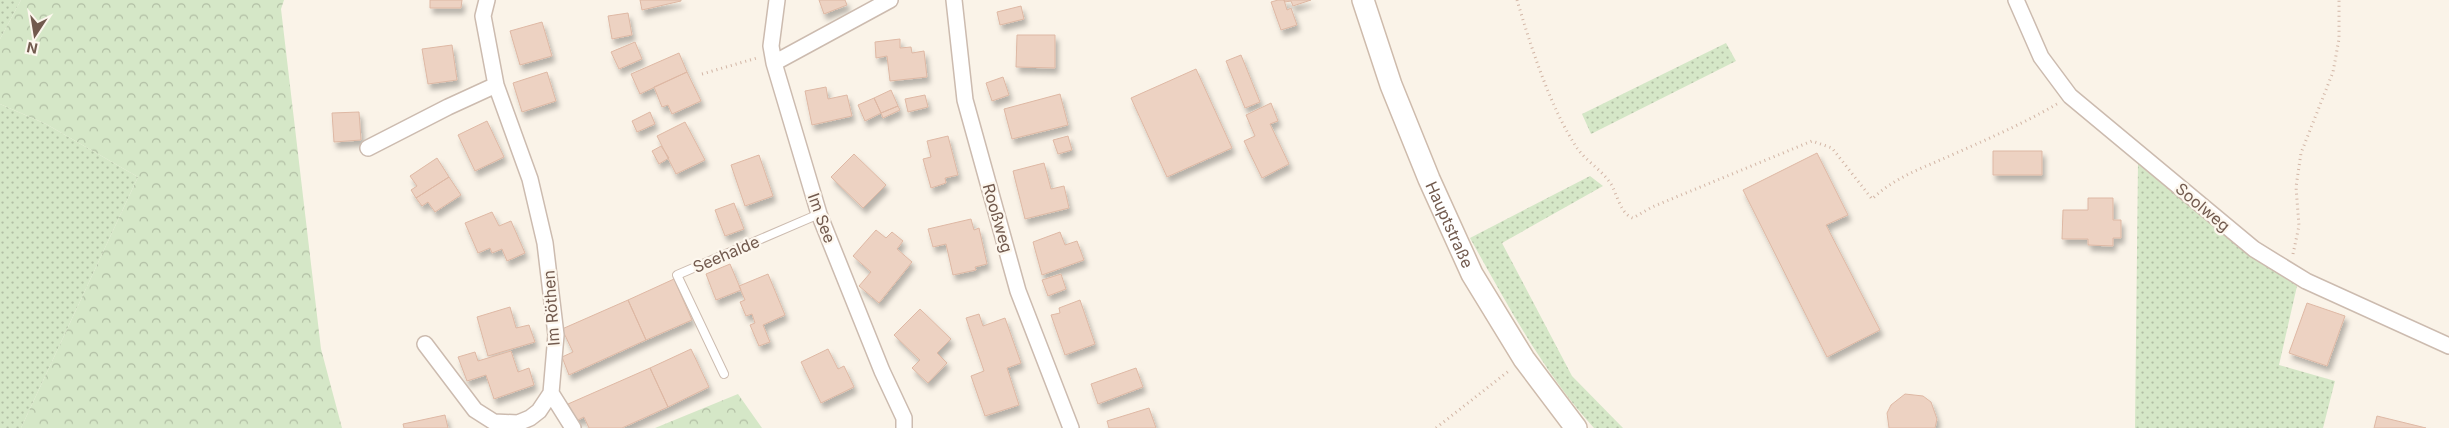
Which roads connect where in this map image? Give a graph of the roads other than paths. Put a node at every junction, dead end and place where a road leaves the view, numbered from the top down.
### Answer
1 (487, 0) edge
2 (777, 0) edge
3 (890, 0) edge
4 (954, 0) edge
5 (1363, 0) edge
6 (2016, 0) edge
7 (773, 58) junction
8 (496, 86) junction
9 (368, 148) dead end
10 (819, 214) junction
11 (425, 344) dead end
12 (2449, 346) edge
13 (724, 374) dead end
14 (551, 394) junction
15 (573, 428) edge
16 (904, 428) edge
17 (1071, 428) edge
18 (1576, 428) edge

1 - 8 street, Im Röthen
2 - 7 street, Im See
3 - 7 street
4 - 17 street, Rooßweg
5 - 18 main road, Hauptstraße
6 - 12 street, Soolweg
7 - 10 street, Im See
8 - 9 street
8 - 14 street, Im Röthen
10 - 13 lane, Seehalde
10 - 16 street, Im See
11 - 14 street
14 - 15 street

